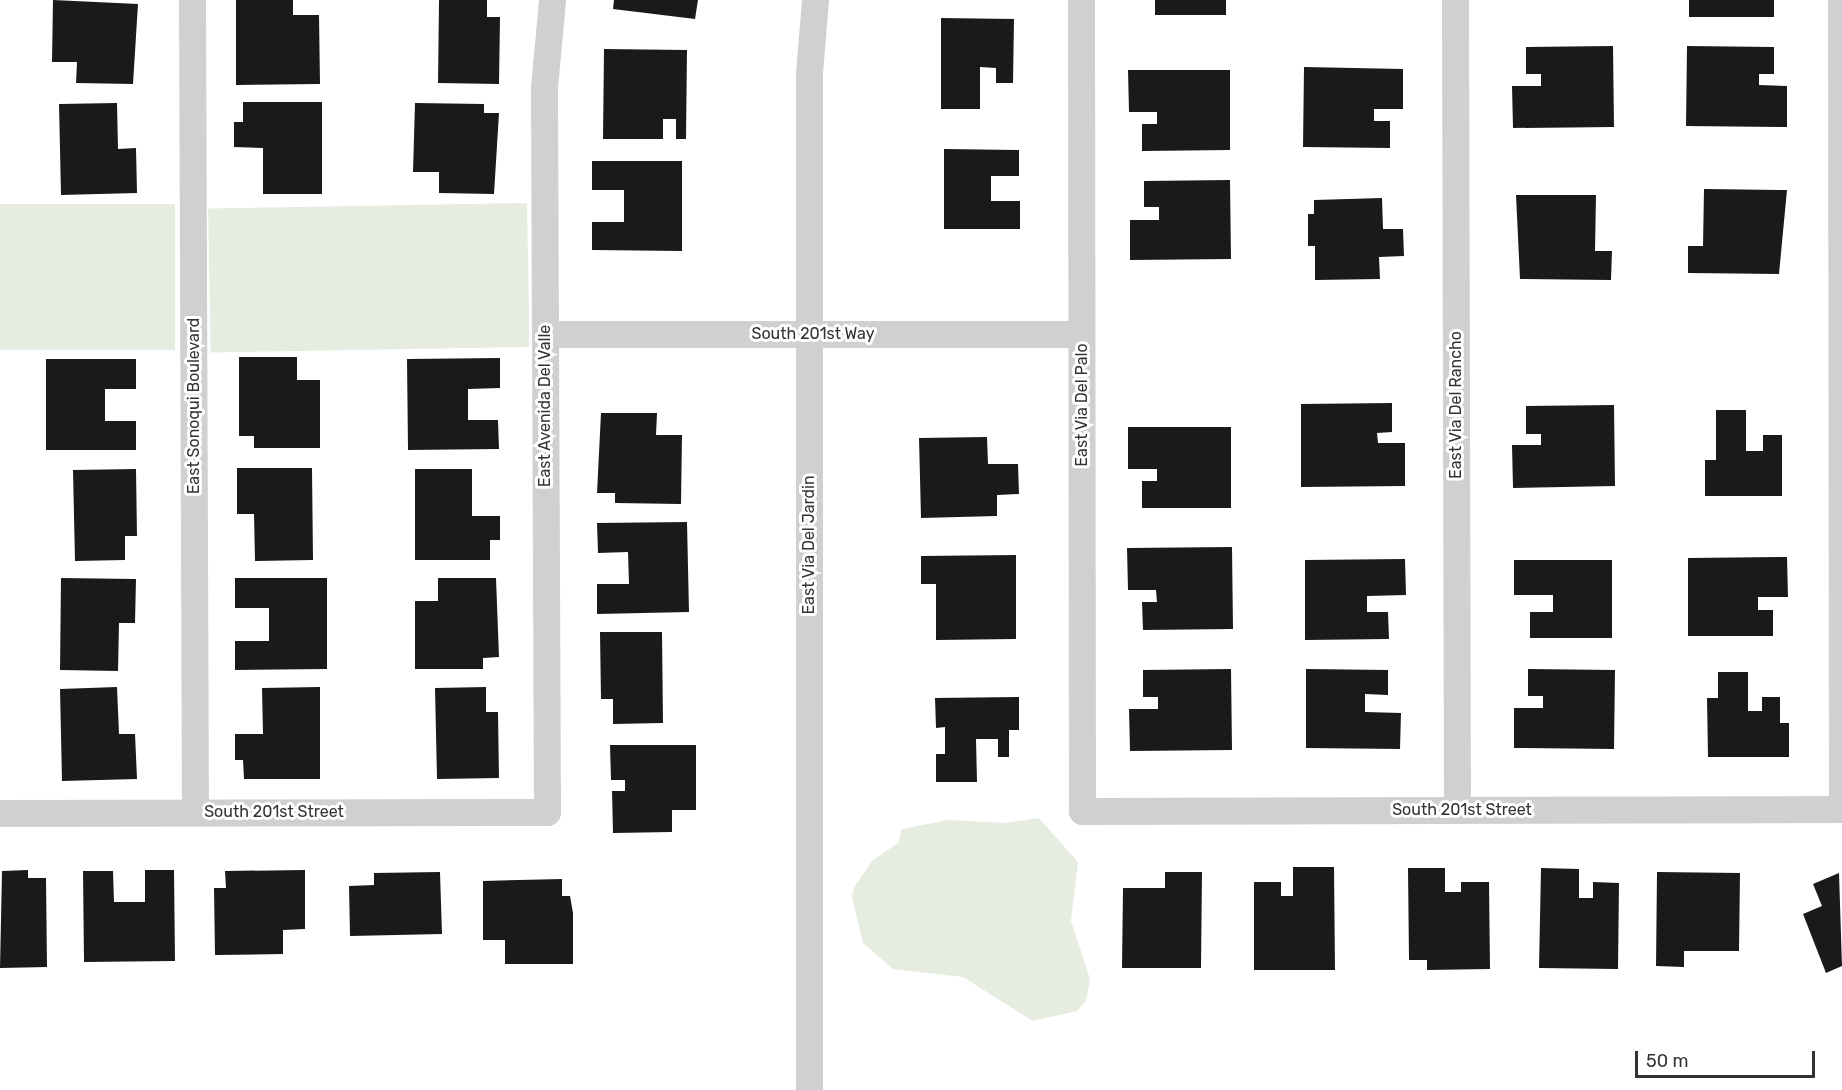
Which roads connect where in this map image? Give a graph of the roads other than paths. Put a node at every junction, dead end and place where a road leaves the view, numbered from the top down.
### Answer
1 (192, 0) edge
2 (552, 0) edge
3 (815, 0) edge
4 (1081, 0) edge
5 (1455, 0) edge
6 (1841, 0) edge
7 (545, 334) junction
8 (809, 334) junction
9 (1082, 334) junction
10 (1842, 809) edge
11 (1457, 810) junction
12 (1082, 811) joint
13 (195, 812) junction
14 (547, 812) joint
15 (0, 813) edge
16 (809, 1090) edge

1 - 13 street, East Sonoqui Boulevard
2 - 7 street, East Avenida Del Valle
3 - 8 street, East Via Del Jardin
4 - 9 street, East Via Del Palo
5 - 11 street, East Via Del Rancho
6 - 10 street
7 - 8 street, South 201st Way
7 - 14 street, East Avenida Del Valle
8 - 9 street, South 201st Way
8 - 16 street, East Via Del Jardin
9 - 12 street, East Via Del Palo
10 - 11 street, South 201st Street
11 - 12 street, South 201st Street
13 - 14 street, South 201st Street
13 - 15 street, South 201st Street

